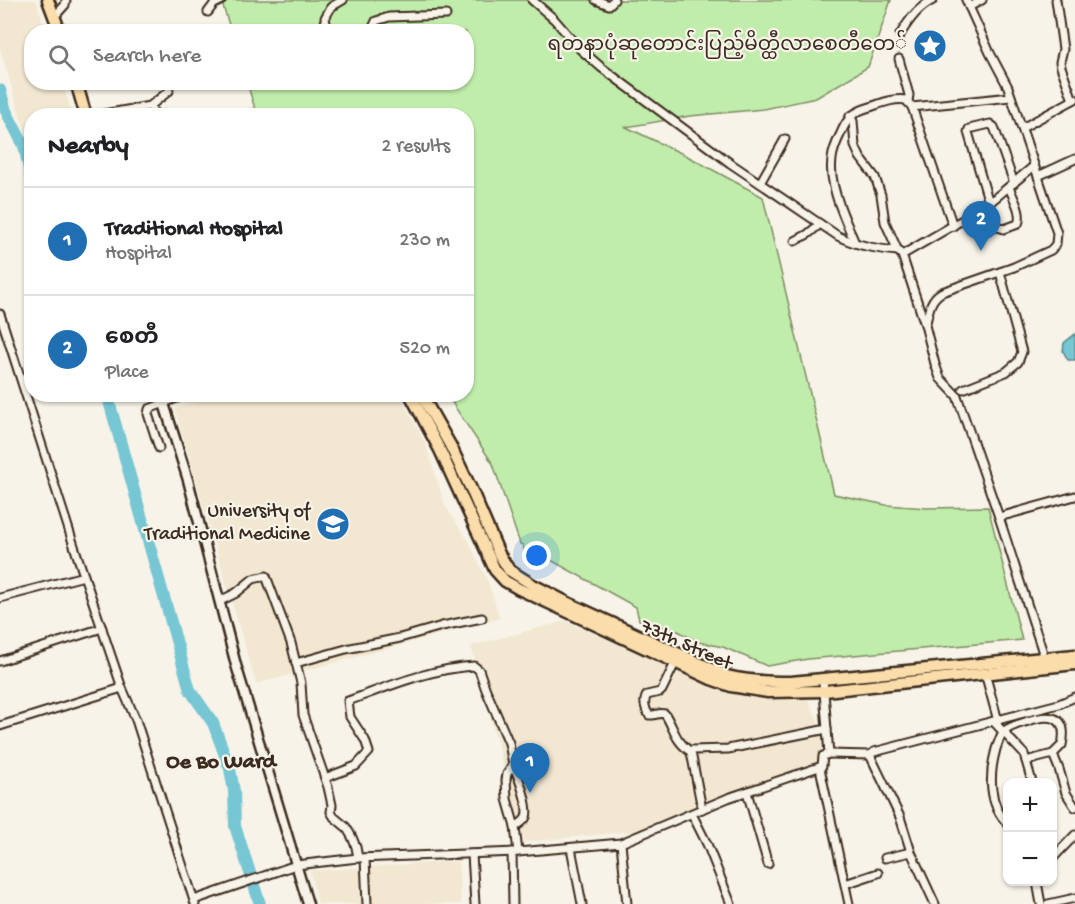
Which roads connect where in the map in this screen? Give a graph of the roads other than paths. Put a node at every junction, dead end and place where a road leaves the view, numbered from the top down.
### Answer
1 (48, 0) edge
2 (66, 0) edge
3 (222, 0) edge
4 (343, 0) edge
5 (532, 0) edge
6 (596, 0) edge
7 (614, 0) edge
8 (933, 0) edge
9 (982, 0) edge
10 (1056, 0) edge
11 (967, 4) edge
12 (208, 12) dead end
13 (446, 15) dead end
14 (55, 16) junction
15 (58, 24) edge
16 (326, 24) edge
17 (374, 24) edge
18 (900, 36) dead end
19 (899, 59) dead end
20 (78, 90) edge
21 (169, 91) dead end
22 (1011, 97) junction
23 (1074, 100) edge
24 (910, 104) junction
25 (150, 106) joint
26 (84, 108) edge
27 (138, 108) edge
28 (850, 116) junction
29 (1022, 128) junction
30 (785, 140) dead end
31 (1075, 159) edge
32 (1034, 166) junction
33 (1038, 176) junction
34 (760, 183) junction
35 (1012, 185) junction
36 (988, 204) junction
37 (820, 224) junction
38 (953, 226) junction
39 (795, 241) dead end
40 (855, 243) junction
41 (900, 253) junction
42 (1000, 272) junction
43 (0, 314) edge
44 (925, 325) junction
45 (24, 389) edge
46 (963, 389) dead end
47 (28, 402) edge
48 (157, 402) edge
49 (164, 402) edge
50 (414, 402) edge
51 (426, 402) edge
52 (159, 448) dead end
53 (1075, 496) edge
54 (999, 517) junction
55 (84, 576) junction
56 (0, 598) edge
57 (220, 601) junction
58 (482, 618) dead end
59 (102, 628) junction
60 (1075, 655) edge
61 (677, 658) junction
62 (0, 661) edge
63 (296, 663) junction
64 (1046, 663) junction
65 (1075, 664) edge
66 (985, 674) junction
67 (824, 685) junction
68 (122, 688) junction
69 (1075, 697) edge
70 (996, 721) junction
71 (0, 726) edge
72 (827, 729) junction
73 (1003, 732) junction
74 (692, 752) junction
75 (829, 754) junction
76 (1053, 754) junction
77 (870, 755) junction
78 (1026, 761) junction
79 (513, 765) junction
80 (820, 768) junction
81 (325, 778) junction
82 (1031, 778) edge
83 (747, 792) junction
84 (1075, 807) edge
85 (702, 809) junction
86 (692, 814) junction
87 (1003, 820) edge
88 (515, 827) junction
89 (1075, 835) edge
90 (621, 843) junction
91 (571, 848) junction
92 (515, 852) junction
93 (911, 852) junction
94 (472, 854) junction
95 (1057, 855) edge
96 (361, 858) junction
97 (885, 858) dead end
98 (768, 864) dead end
99 (296, 865) junction
100 (878, 873) dead end
101 (845, 884) junction
102 (1038, 886) edge
103 (1075, 898) edge
104 (195, 902) edge
105 (308, 904) edge
106 (367, 904) edge
107 (475, 904) edge
108 (513, 904) edge
109 (582, 904) edge
110 (627, 904) edge
111 (731, 904) edge
112 (849, 904) edge
113 (934, 904) edge
114 (1041, 904) edge
115 (1048, 904) edge

1 - 14 main road
2 - 14 street
3 - 12 street
4 - 16 street
5 - 34 street
6 - 7 street
8 - 18 street
9 - 11 street
10 - 23 street
11 - 22 street
13 - 17 street
14 - 15 main road
19 - 24 street
20 - 26 main road
21 - 25 street
22 - 24 street
22 - 29 street
23 - 29 street
24 - 28 street
24 - 38 street
25 - 27 street
28 - 40 street
28 - 41 street
29 - 32 street
30 - 34 street
31 - 33 street
32 - 33 street
32 - 35 street
33 - 42 street
34 - 37 street
35 - 36 street
35 - 36 street
35 - 36 street
36 - 38 street
37 - 39 street
37 - 40 street
38 - 41 street
40 - 41 street
41 - 44 street
42 - 44 street
42 - 46 street
43 - 45 street
44 - 54 street
47 - 55 street
48 - 52 street
49 - 57 street
50 - 61 main road, 73th Street
51 - 61 main road, 73th Street
53 - 54 street
54 - 64 street
55 - 56 street
55 - 59 street
57 - 63 street
57 - 99 street
58 - 63 street
59 - 62 street
59 - 68 street
60 - 64 main road, 73th Street
61 - 67 main road, 73th Street
61 - 74 street
63 - 81 street
64 - 65 main road, 73th Street
64 - 66 main road, 73th Street
64 - 67 main road, 73th Street
66 - 67 main road, 73th Street
66 - 70 street
67 - 72 street
68 - 71 street
68 - 104 street
69 - 70 street
70 - 73 street
70 - 77 street
72 - 74 street
72 - 75 street
73 - 76 street
73 - 78 street
73 - 87 street
74 - 85 street
75 - 77 street
75 - 80 street
76 - 78 street
76 - 84 street
77 - 93 street
78 - 82 street
79 - 81 street
79 - 88 street
79 - 88 street
80 - 83 street
80 - 101 street
81 - 96 street
83 - 85 street
83 - 98 street
85 - 86 street
86 - 90 street
86 - 111 street
88 - 92 street
89 - 95 street
90 - 91 street
90 - 110 street
91 - 92 street
91 - 109 street
92 - 94 street
92 - 108 street
93 - 97 street
93 - 113 street
94 - 96 street
94 - 107 street
96 - 99 street
96 - 106 street
99 - 104 street
99 - 105 street
100 - 101 street
101 - 112 street
102 - 114 street
103 - 115 street

